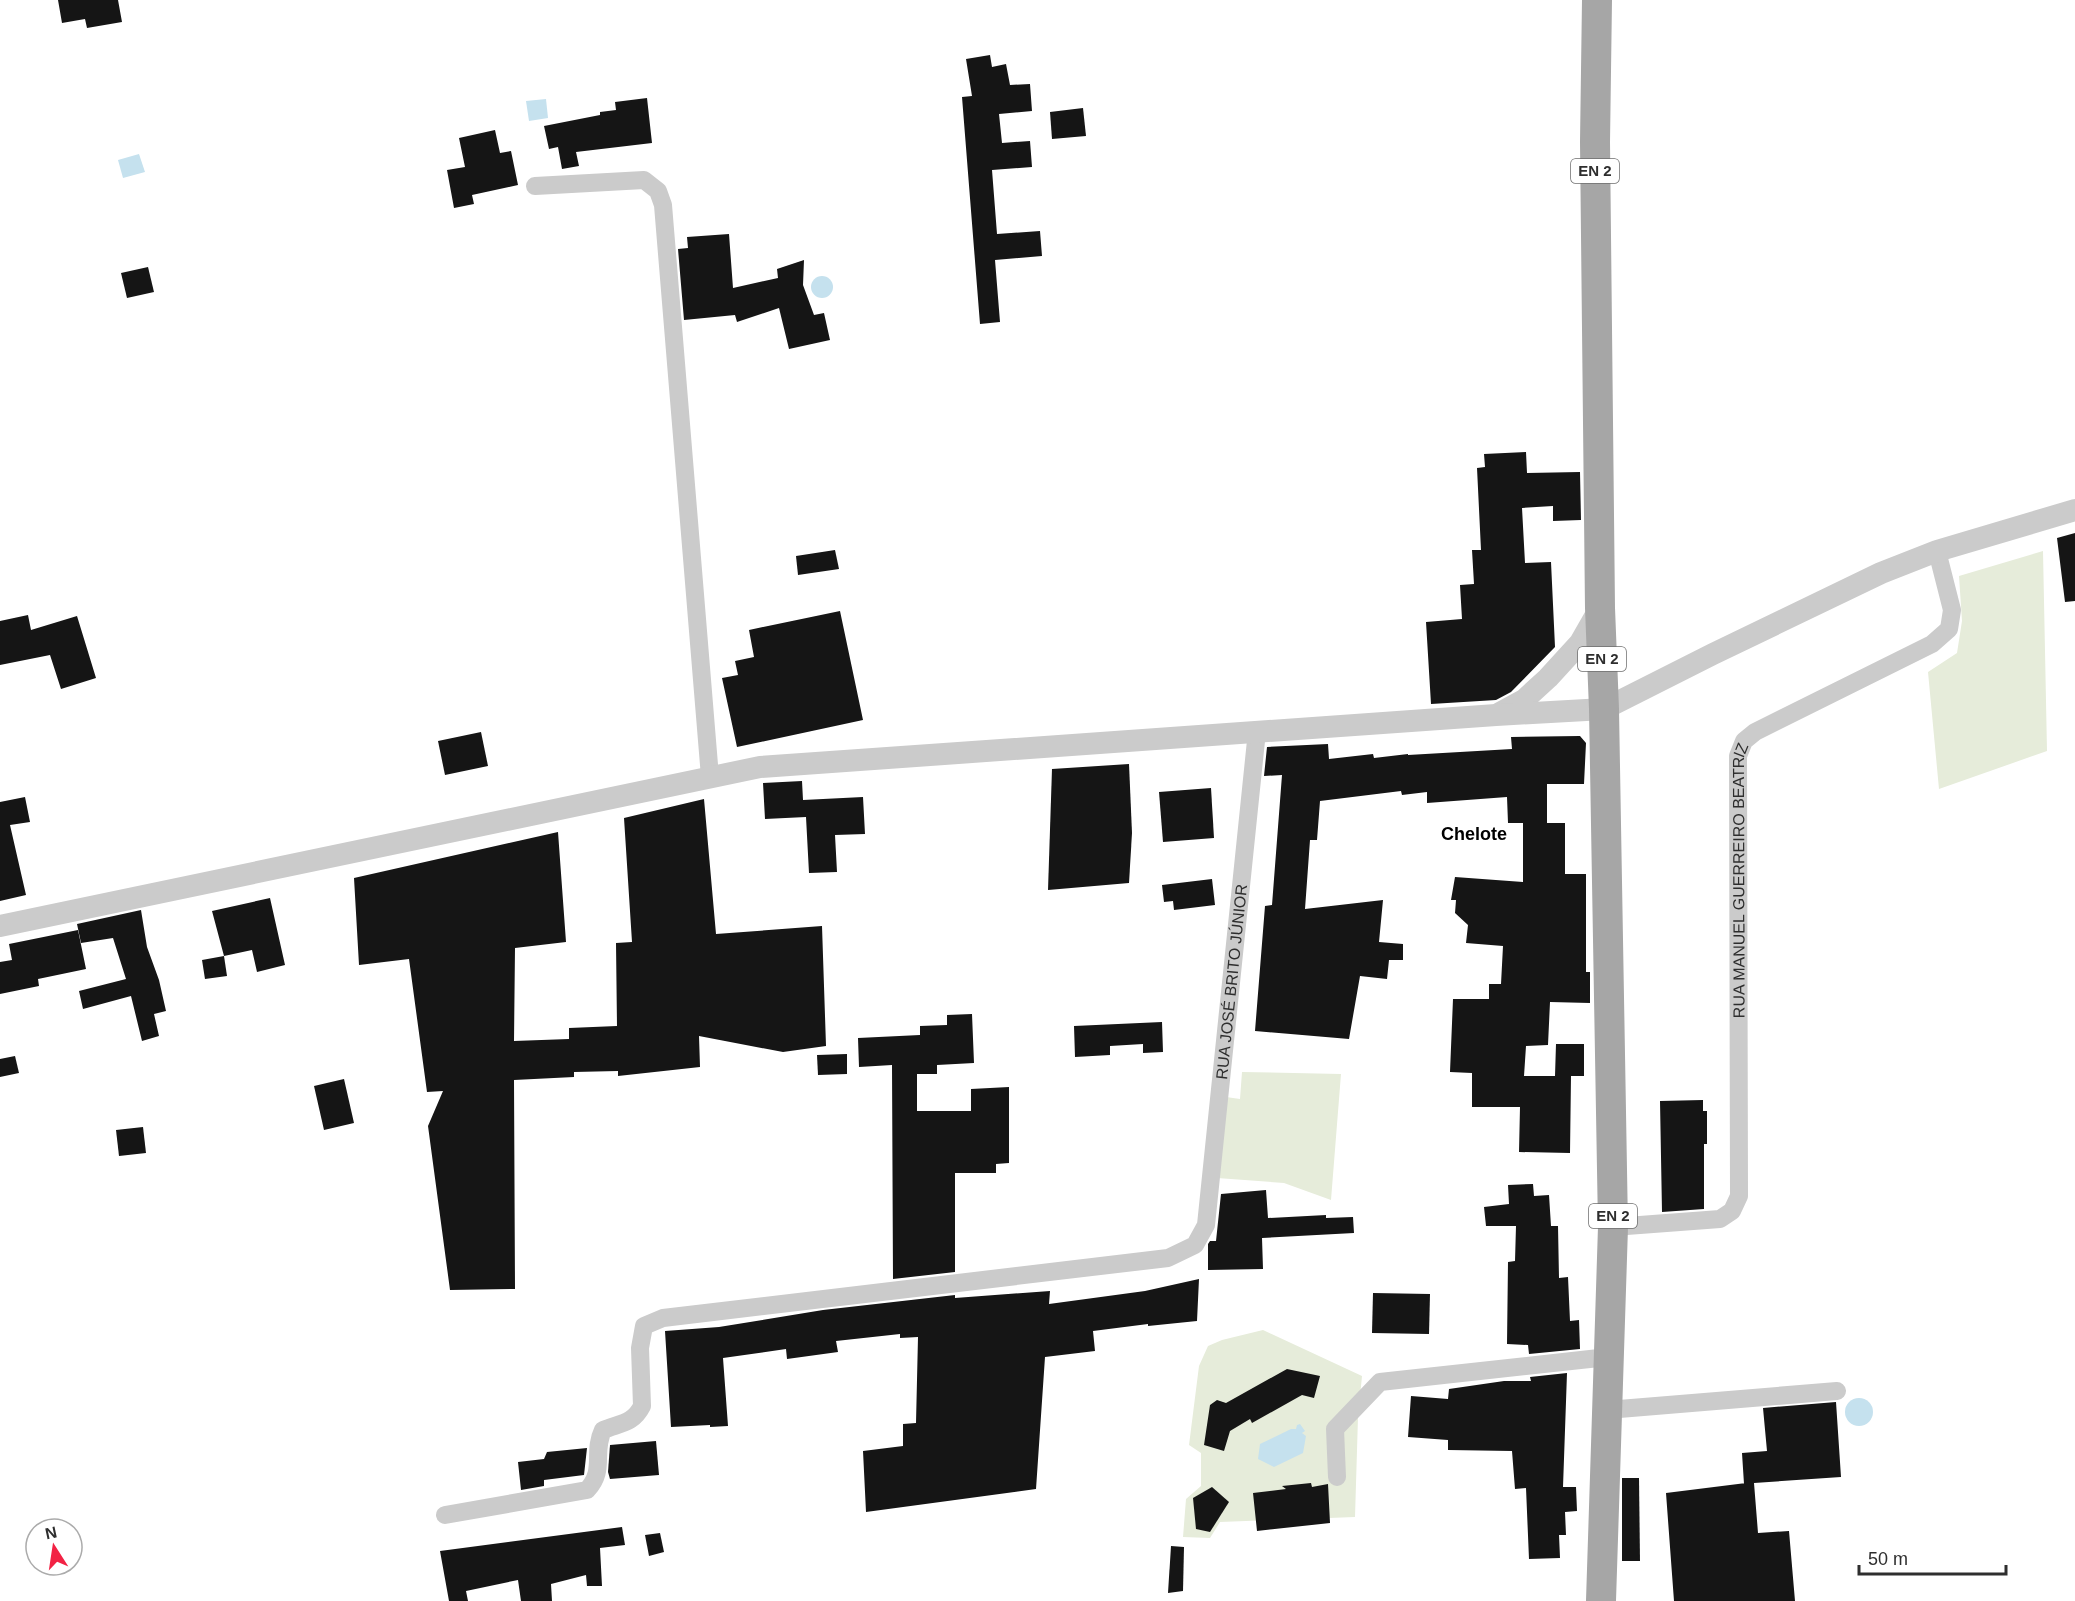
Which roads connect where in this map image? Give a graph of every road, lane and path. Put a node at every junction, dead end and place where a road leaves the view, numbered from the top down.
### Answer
1 (1597, 0) edge
2 (535, 186) dead end
3 (2075, 510) edge
4 (1937, 551) junction
5 (1600, 608) junction
6 (1604, 709) junction
7 (1496, 715) junction
8 (1257, 731) junction
9 (710, 777) junction
10 (0, 926) edge
11 (1613, 1227) junction
12 (1608, 1357) junction
13 (1837, 1391) dead end
14 (1606, 1410) junction
15 (1337, 1477) dead end
16 (446, 1515) dead end
17 (1601, 1601) edge

1 - 5 main road, EN 2
2 - 9 street
3 - 4 street
4 - 6 street
4 - 11 street, RUA MANUEL GUERREIRO BEATRIZ
5 - 6 main road, EN 2
5 - 7 street
6 - 7 street
6 - 11 main road, EN 2
7 - 8 street
8 - 9 street
8 - 16 street, RUA JOSÉ BRITO JÚNIOR
9 - 10 street
11 - 12 main road, EN 2
12 - 14 main road, EN 2
12 - 15 street
13 - 14 street
14 - 17 main road, EN 2

